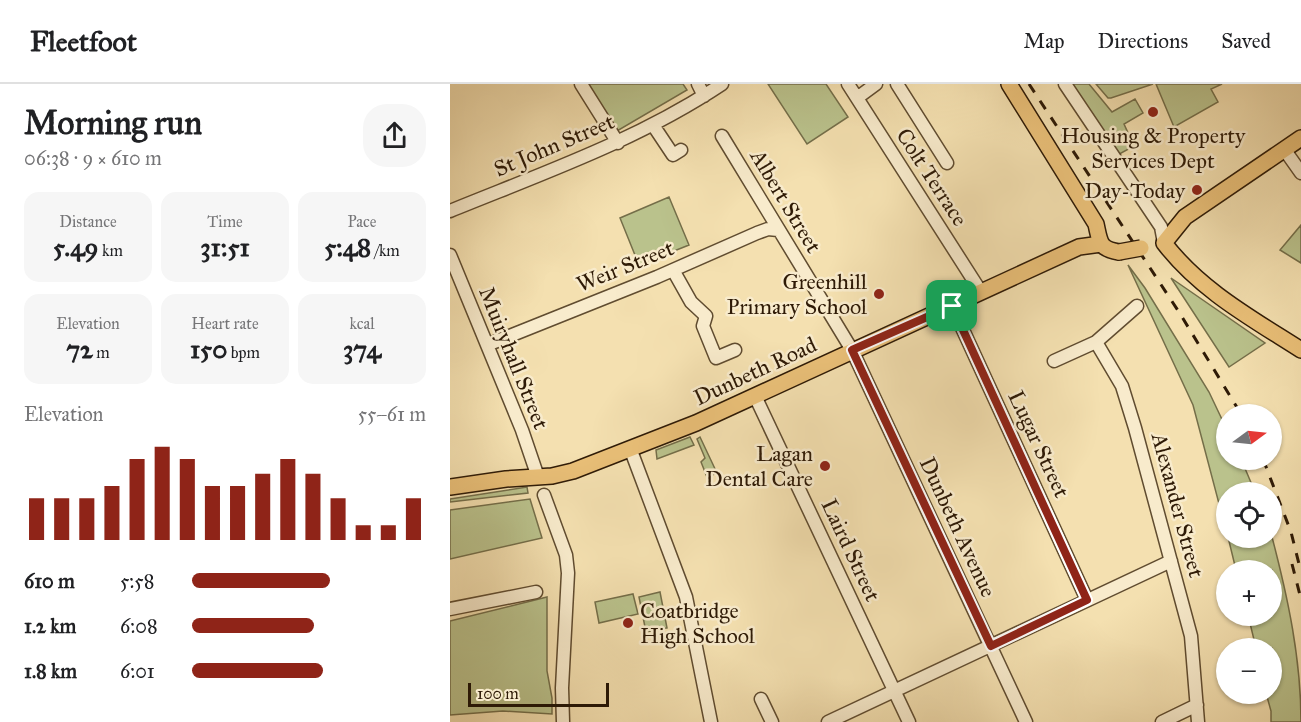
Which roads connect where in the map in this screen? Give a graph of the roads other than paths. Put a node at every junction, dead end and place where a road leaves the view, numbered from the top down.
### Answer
1 (581, 84) edge
2 (698, 84) edge
3 (722, 84) edge
4 (848, 84) edge
5 (876, 84) edge
6 (897, 84) edge
7 (1009, 84) edge
8 (1065, 84) edge
9 (704, 96) junction
10 (857, 98) junction
11 (653, 125) junction
12 (722, 136) dead end
13 (1301, 138) edge
14 (618, 143) junction
15 (1284, 149) junction
16 (681, 150) dead end
17 (947, 163) dead end
18 (1301, 173) edge
19 (450, 211) edge
20 (778, 230) junction
21 (1164, 243) junction
22 (1101, 244) junction
23 (450, 255) edge
24 (673, 270) junction
25 (981, 292) junction
26 (952, 306) junction
27 (1137, 306) dead end
28 (1096, 342) junction
29 (487, 345) junction
30 (735, 350) dead end
31 (852, 350) junction
32 (1301, 350) edge
33 (1054, 361) dead end
34 (755, 396) junction
35 (630, 448) junction
36 (538, 477) junction
37 (450, 488) edge
38 (544, 495) dead end
39 (1171, 561) junction
40 (536, 592) dead end
41 (1087, 600) junction
42 (450, 609) edge
43 (991, 646) junction
44 (893, 690) junction
45 (761, 699) dead end
46 (1197, 705) junction
47 (563, 722) edge
48 (711, 722) edge
49 (772, 722) edge
50 (828, 722) edge
51 (909, 722) edge
52 (1026, 722) edge
53 (1162, 722) edge
54 (1198, 722) edge

1 - 14 street
2 - 9 street
3 - 9 street, St John Street
4 - 10 street, Colt Terrace
5 - 10 street
6 - 17 street
7 - 22 main road
8 - 21 street
9 - 11 street, St John Street
10 - 25 street, Colt Terrace
11 - 14 street, St John Street
11 - 16 street
12 - 20 street, Albert Street
13 - 15 main road
14 - 19 street, St John Street
15 - 18 street
15 - 21 main road
20 - 24 street, Weir Street
20 - 31 street, Albert Street
21 - 22 main road, bridge
21 - 32 main road
22 - 25 main road, Dunbeth Road
23 - 29 street, Muiryhall Street
24 - 29 street, Weir Street
24 - 30 street
25 - 26 main road, Dunbeth Road
26 - 31 main road, Dunbeth Road
26 - 41 street, Lugar Street
27 - 28 street
28 - 33 street
28 - 39 street, Alexander Street
29 - 36 street, Muiryhall Street
31 - 34 main road, Dunbeth Road
31 - 43 street, Dunbeth Avenue
34 - 35 main road, Dunbeth Road
34 - 44 street, Laird Street
35 - 36 main road, Dunbeth Road
35 - 48 street
36 - 37 main road, Dunbeth Road
38 - 47 street
39 - 41 street
39 - 46 street, Alexander Street
40 - 42 street
41 - 43 street
43 - 44 street
43 - 52 street, Dunbeth Avenue
44 - 50 street
44 - 51 street, Laird Street
45 - 49 street
46 - 53 street
46 - 54 street, Alexander Street

